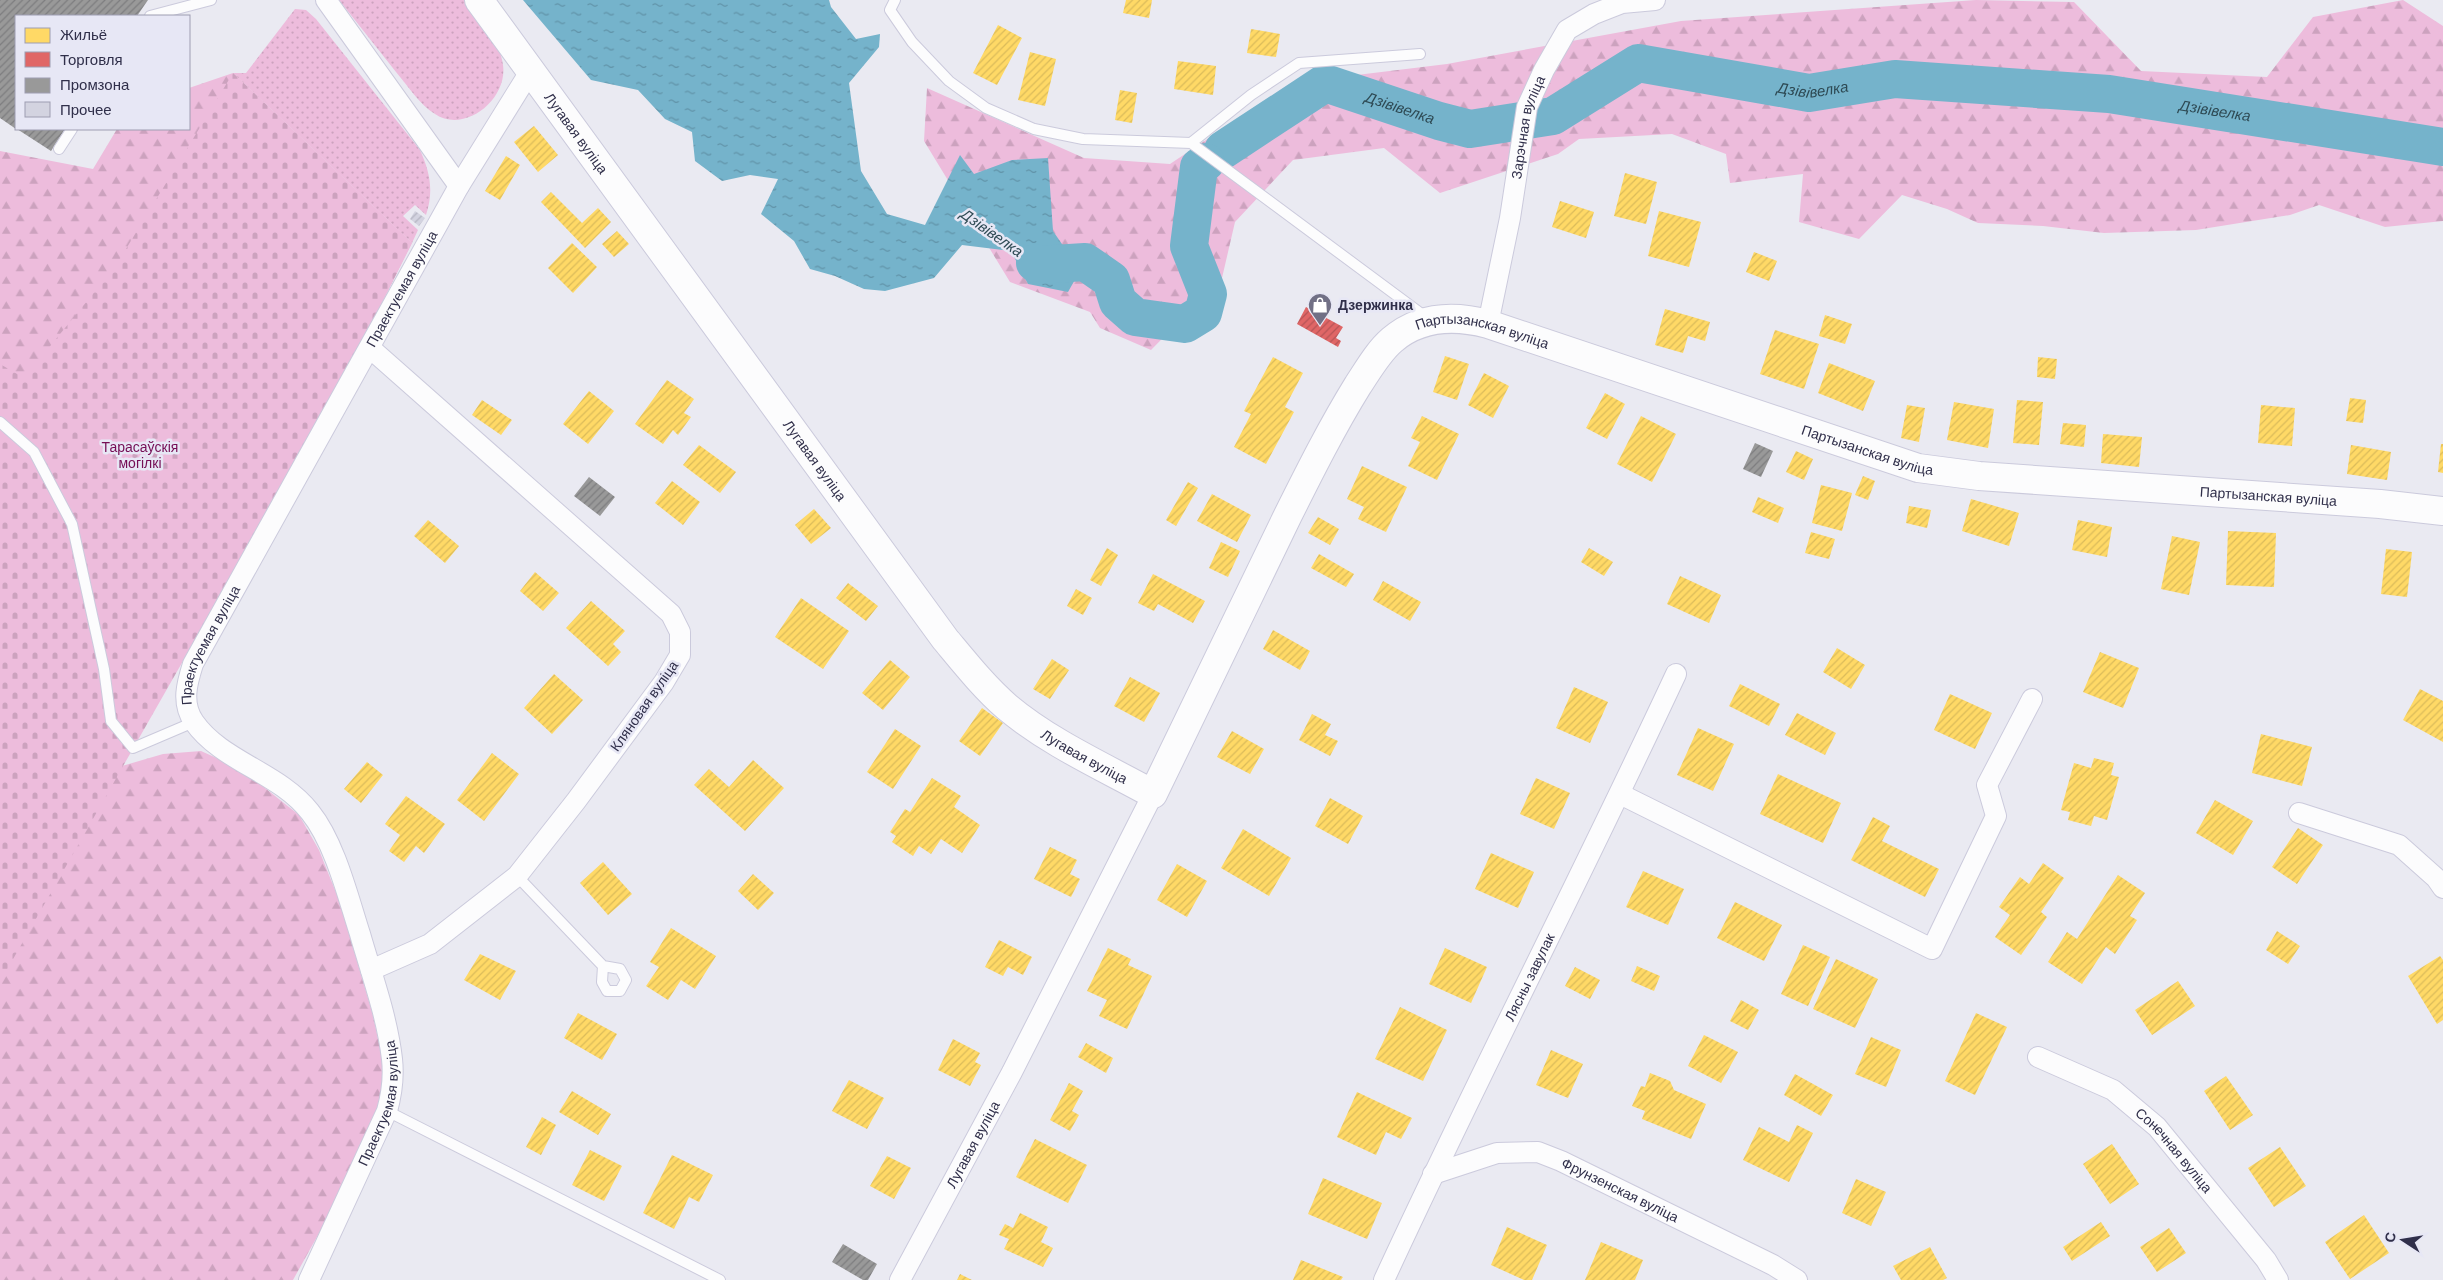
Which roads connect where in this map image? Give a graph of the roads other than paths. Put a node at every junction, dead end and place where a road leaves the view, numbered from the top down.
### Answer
1 (211, 0) edge
2 (326, 0) edge
3 (479, 0) edge
4 (895, 0) edge
5 (1655, 0) edge
6 (154, 15) edge
7 (1420, 54) dead end
8 (531, 70) junction
9 (71, 130) edge
10 (1191, 143) junction
11 (59, 149) dead end
12 (458, 186) junction
13 (1430, 320) junction
14 (1488, 324) junction
15 (370, 348) junction
16 (1347, 403) joint
17 (0, 422) edge
18 (2443, 511) edge
19 (1676, 674) dead end
20 (2032, 699) dead end
21 (194, 722) junction
22 (1153, 794) junction
23 (1620, 794) junction
24 (2299, 813) dead end
25 (517, 876) junction
26 (2443, 888) edge
27 (602, 966) dead end
28 (371, 970) junction
29 (2038, 1058) dead end
30 (386, 1111) junction
31 (1433, 1174) junction
32 (309, 1280) edge
33 (720, 1280) edge
34 (900, 1280) edge
35 (1384, 1280) edge
36 (1797, 1280) edge
37 (2278, 1280) edge

1 - 6 lane
2 - 12 street
3 - 8 street, Лугавая вуліца
4 - 10 lane
5 - 14 street, Зарэчная вуліца
7 - 10 lane
8 - 12 street, Праектуемая вуліца
8 - 22 street, Лугавая вуліца
9 - 11 lane
10 - 13 lane
12 - 15 street, Праектуемая вуліца
13 - 14 street, Партызанская вуліца
13 - 16 street, Партызанская вуліца
14 - 18 street, Партызанская вуліца
15 - 21 street, Праектуемая вуліца
15 - 25 street, Кляновая вуліца
16 - 22 street, Лугавая вуліца
17 - 21 lane
19 - 23 street, Лясны завулак
20 - 23 street
21 - 28 street, Праектуемая вуліца
22 - 34 street, Лугавая вуліца
23 - 31 street, Лясны завулак
24 - 26 street
25 - 27 lane
25 - 28 street, Кляновая вуліца
28 - 30 street, Праектуемая вуліца
29 - 37 street, Сонечная вуліца
30 - 32 street, Праектуемая вуліца
30 - 33 lane
31 - 35 street, Лясны завулак
31 - 36 street, Фрунзенская вуліца

